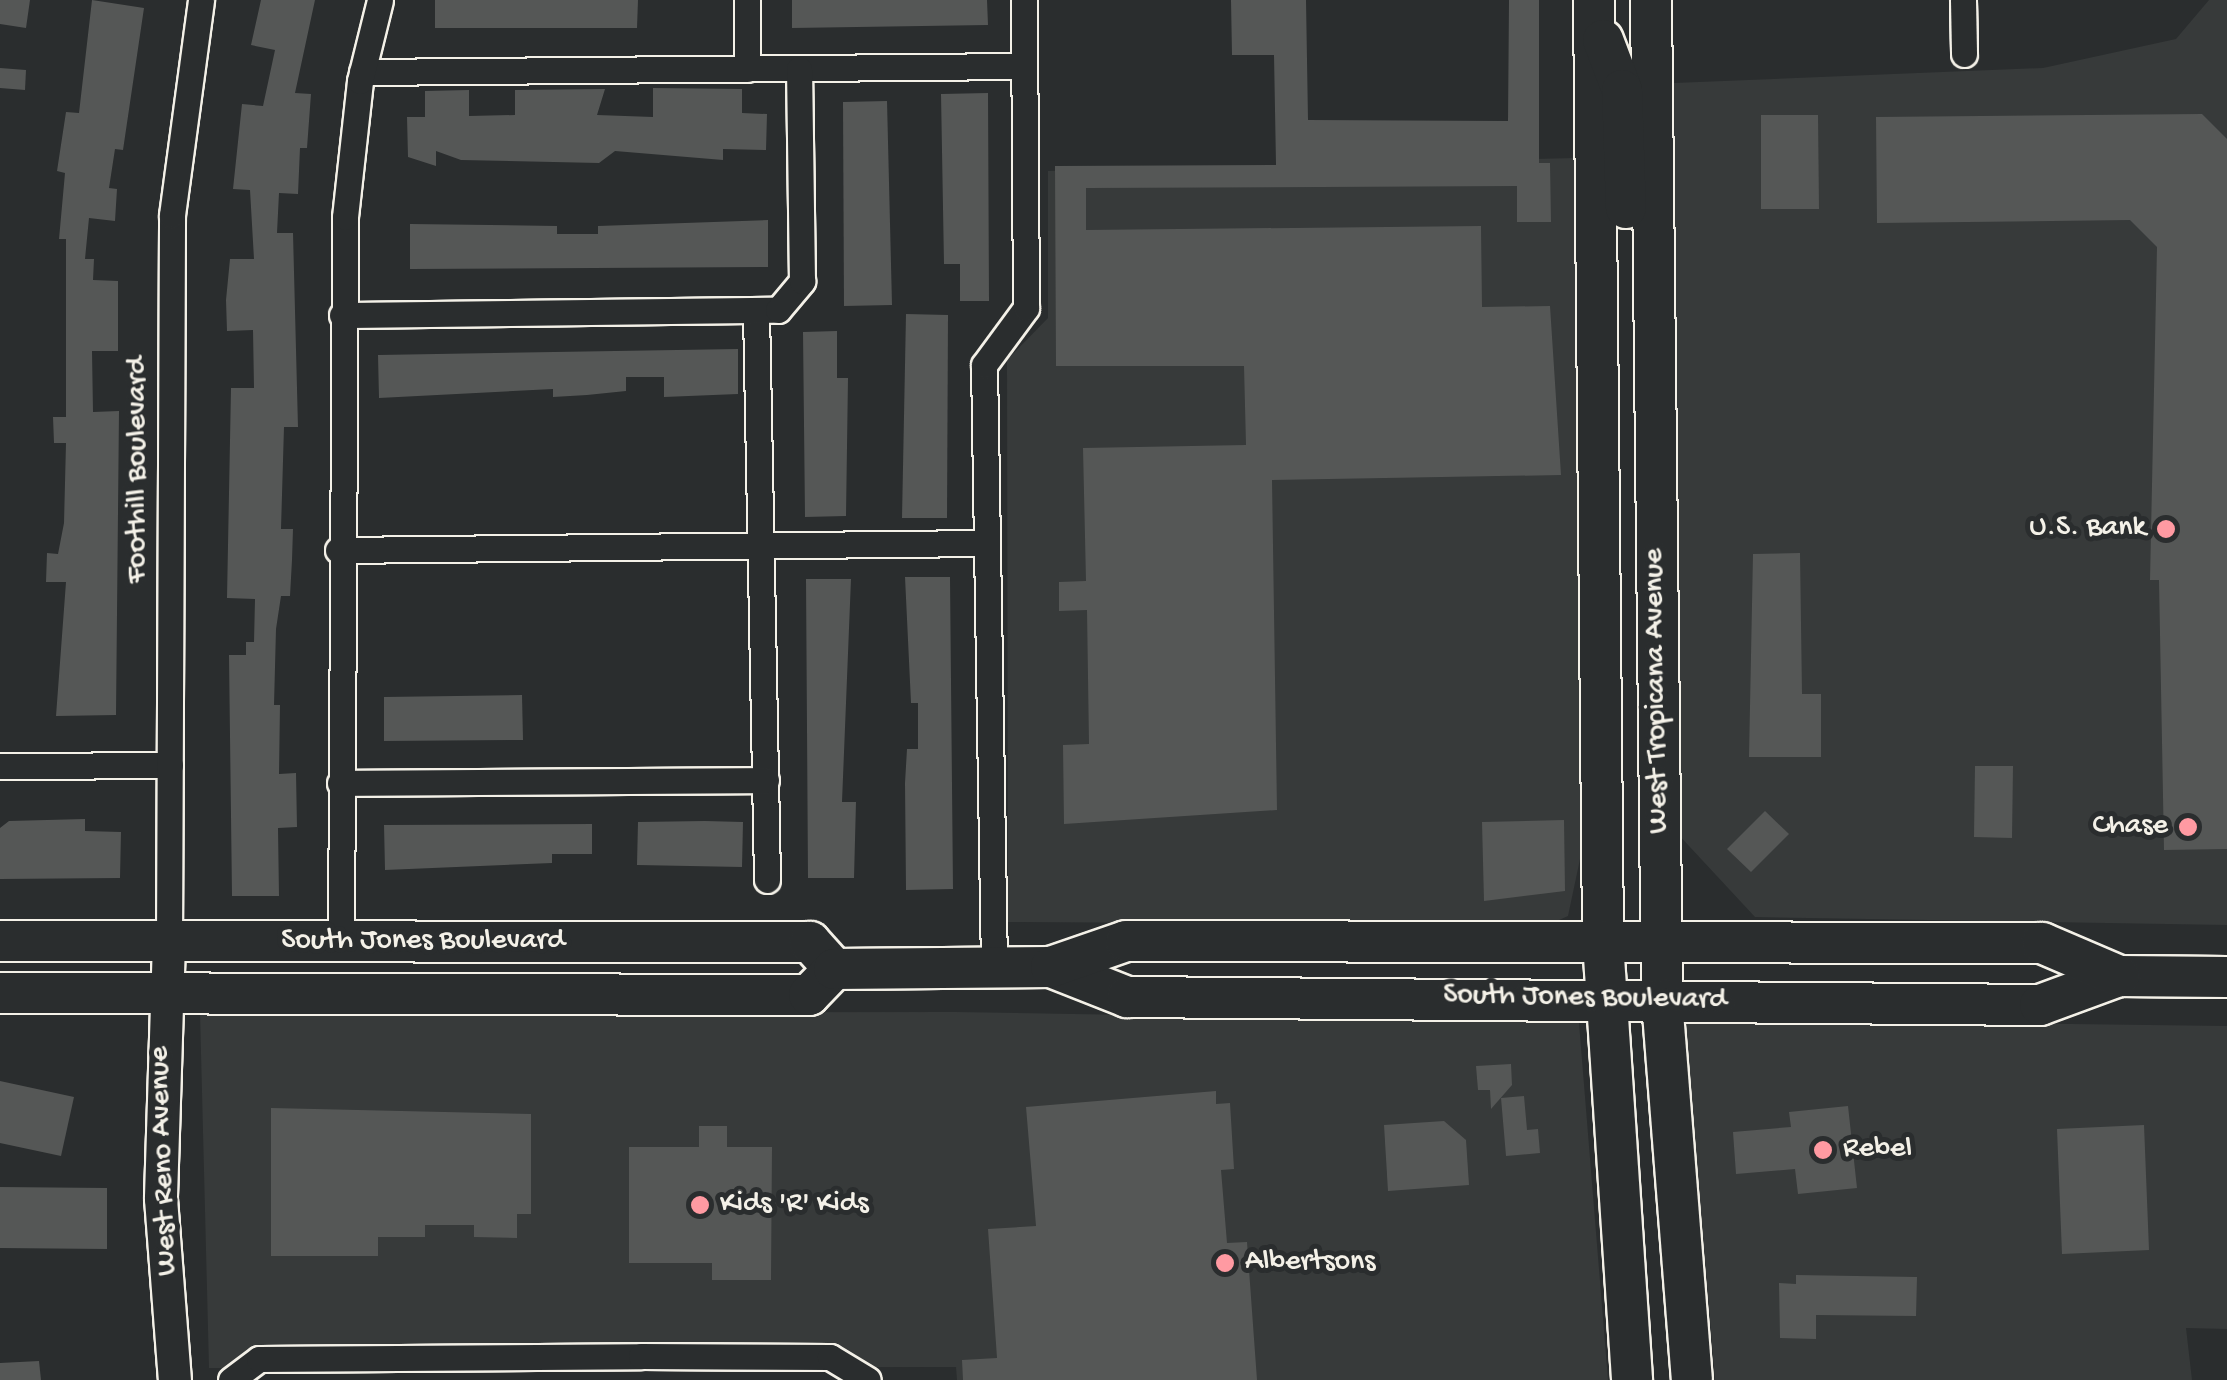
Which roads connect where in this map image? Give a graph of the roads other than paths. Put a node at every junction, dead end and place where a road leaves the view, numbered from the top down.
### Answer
1 (201, 0) edge
2 (380, 0) edge
3 (747, 0) edge
4 (1024, 0) edge
5 (1651, 0) edge
6 (1963, 0) edge
7 (1594, 12) edge
8 (1964, 54) dead end
9 (1023, 66) junction
10 (748, 69) junction
11 (800, 69) junction
12 (362, 72) junction
13 (1653, 256) junction
14 (756, 310) junction
15 (342, 315) junction
16 (987, 543) junction
17 (762, 544) junction
18 (338, 550) junction
19 (170, 765) junction
20 (0, 766) edge
21 (766, 780) junction
22 (340, 783) junction
23 (767, 880) dead end
24 (0, 942) edge
25 (169, 942) junction
26 (341, 942) junction
27 (1603, 942) junction
28 (1661, 942) junction
29 (994, 967) junction
30 (1051, 967) junction
31 (834, 969) junction
32 (2119, 976) junction
33 (2227, 977) edge
34 (0, 993) edge
35 (164, 994) junction
36 (1606, 999) junction
37 (1662, 1000) junction
38 (641, 1368) edge
39 (175, 1380) edge
40 (231, 1380) edge
41 (868, 1380) edge
42 (1632, 1380) edge
43 (1692, 1380) edge

1 - 19 street, Foothill Boulevard
2 - 12 street
3 - 10 street
4 - 9 street
5 - 13 main road, West Tropicana Avenue
6 - 8 street
7 - 13 main road
7 - 27 main road, West Tropicana Avenue
9 - 11 street
9 - 16 street
10 - 11 street
10 - 12 street
11 - 14 street
12 - 15 street
13 - 28 main road, West Tropicana Avenue
14 - 15 street
14 - 17 street
15 - 18 street
16 - 17 street
16 - 29 street
17 - 18 street
17 - 21 street
18 - 22 street
19 - 20 street
19 - 25 street, Foothill Boulevard
21 - 22 street
21 - 23 street
22 - 26 street
24 - 25 main road, South Jones Boulevard
25 - 26 main road, South Jones Boulevard
25 - 35 street, West Reno Avenue
26 - 31 main road, South Jones Boulevard
27 - 28 main road, South Jones Boulevard
27 - 30 main road, South Jones Boulevard
27 - 36 main road, West Tropicana Avenue
28 - 32 main road, South Jones Boulevard
28 - 37 main road, West Tropicana Avenue
29 - 30 main road, South Jones Boulevard
29 - 31 main road, South Jones Boulevard
30 - 36 main road, South Jones Boulevard
31 - 35 main road, South Jones Boulevard
32 - 33 main road, South Jones Boulevard
32 - 37 main road, South Jones Boulevard
34 - 35 main road, South Jones Boulevard
35 - 39 street, West Reno Avenue
36 - 37 main road, South Jones Boulevard
36 - 42 main road, West Tropicana Avenue
37 - 43 main road, West Tropicana Avenue
38 - 40 street
38 - 41 street

